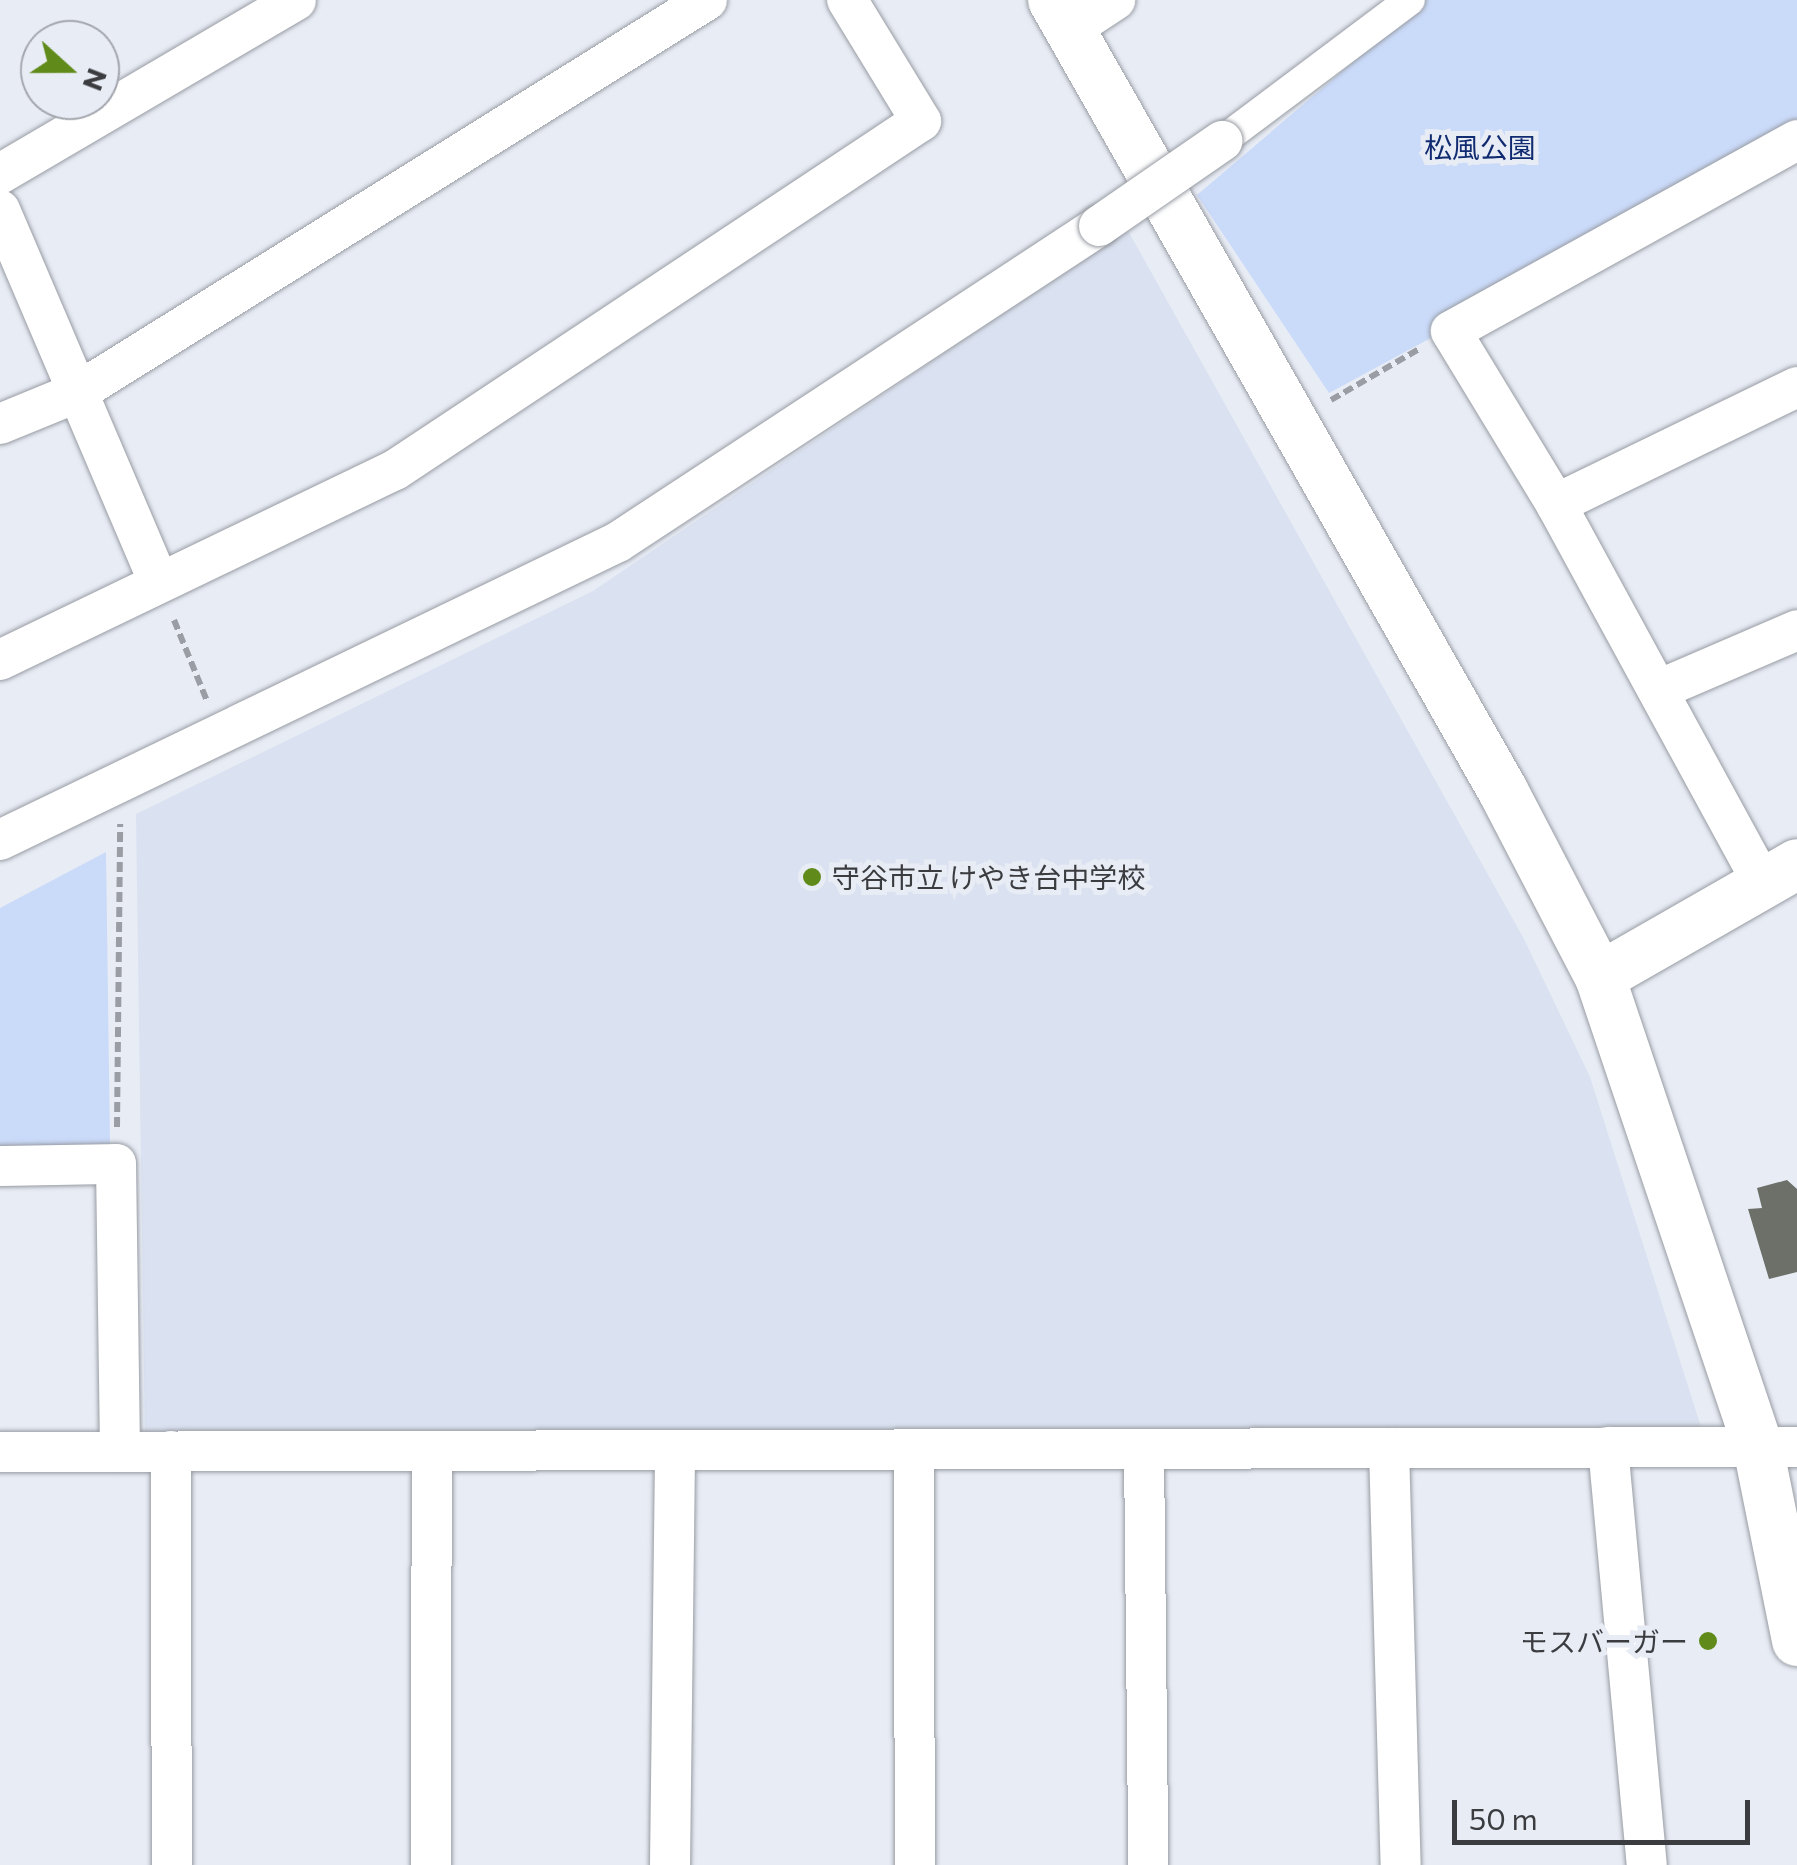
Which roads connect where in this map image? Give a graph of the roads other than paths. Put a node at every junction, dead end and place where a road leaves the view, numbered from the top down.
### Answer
1 (296, 0) edge
2 (707, 0) edge
3 (847, 0) edge
4 (1115, 0) edge
5 (1410, 0) edge
6 (1062, 14) edge
7 (1797, 140) edge
8 (1222, 141) joint
9 (0, 174) edge
10 (0, 210) edge
11 (1797, 387) edge
12 (78, 392) junction
13 (0, 424) edge
14 (1556, 504) junction
15 (158, 582) junction
16 (1797, 630) edge
17 (0, 660) edge
18 (1658, 690) junction
19 (0, 840) edge
20 (1780, 873) edge
21 (1600, 978) junction
22 (0, 1166) edge
23 (1778, 1447) edge
24 (1144, 1448) junction
25 (1389, 1448) junction
26 (1608, 1448) junction
27 (914, 1449) junction
28 (432, 1450) junction
29 (674, 1450) junction
30 (171, 1451) junction
31 (0, 1452) edge
32 (120, 1452) junction
33 (1797, 1641) edge
34 (172, 1865) edge
35 (431, 1865) edge
36 (670, 1865) edge
37 (915, 1865) edge
38 (1148, 1865) edge
39 (1401, 1865) edge
40 (1647, 1865) edge

1 - 9 street
2 - 12 street
3 - 15 street
4 - 6 street
5 - 8 street
6 - 21 street
7 - 14 street
8 - 19 street, bridge
10 - 12 street
11 - 14 street
12 - 13 street
12 - 15 street
14 - 18 street
15 - 17 street
16 - 18 street
18 - 20 street
20 - 21 street
21 - 23 street
22 - 32 street
23 - 26 street
23 - 33 street
24 - 25 street
24 - 27 street
24 - 38 street
25 - 26 street
25 - 39 street
26 - 40 street
27 - 29 street
27 - 37 street
28 - 29 street
28 - 30 street
28 - 35 street
29 - 36 street
30 - 32 street
30 - 34 street
31 - 32 street

